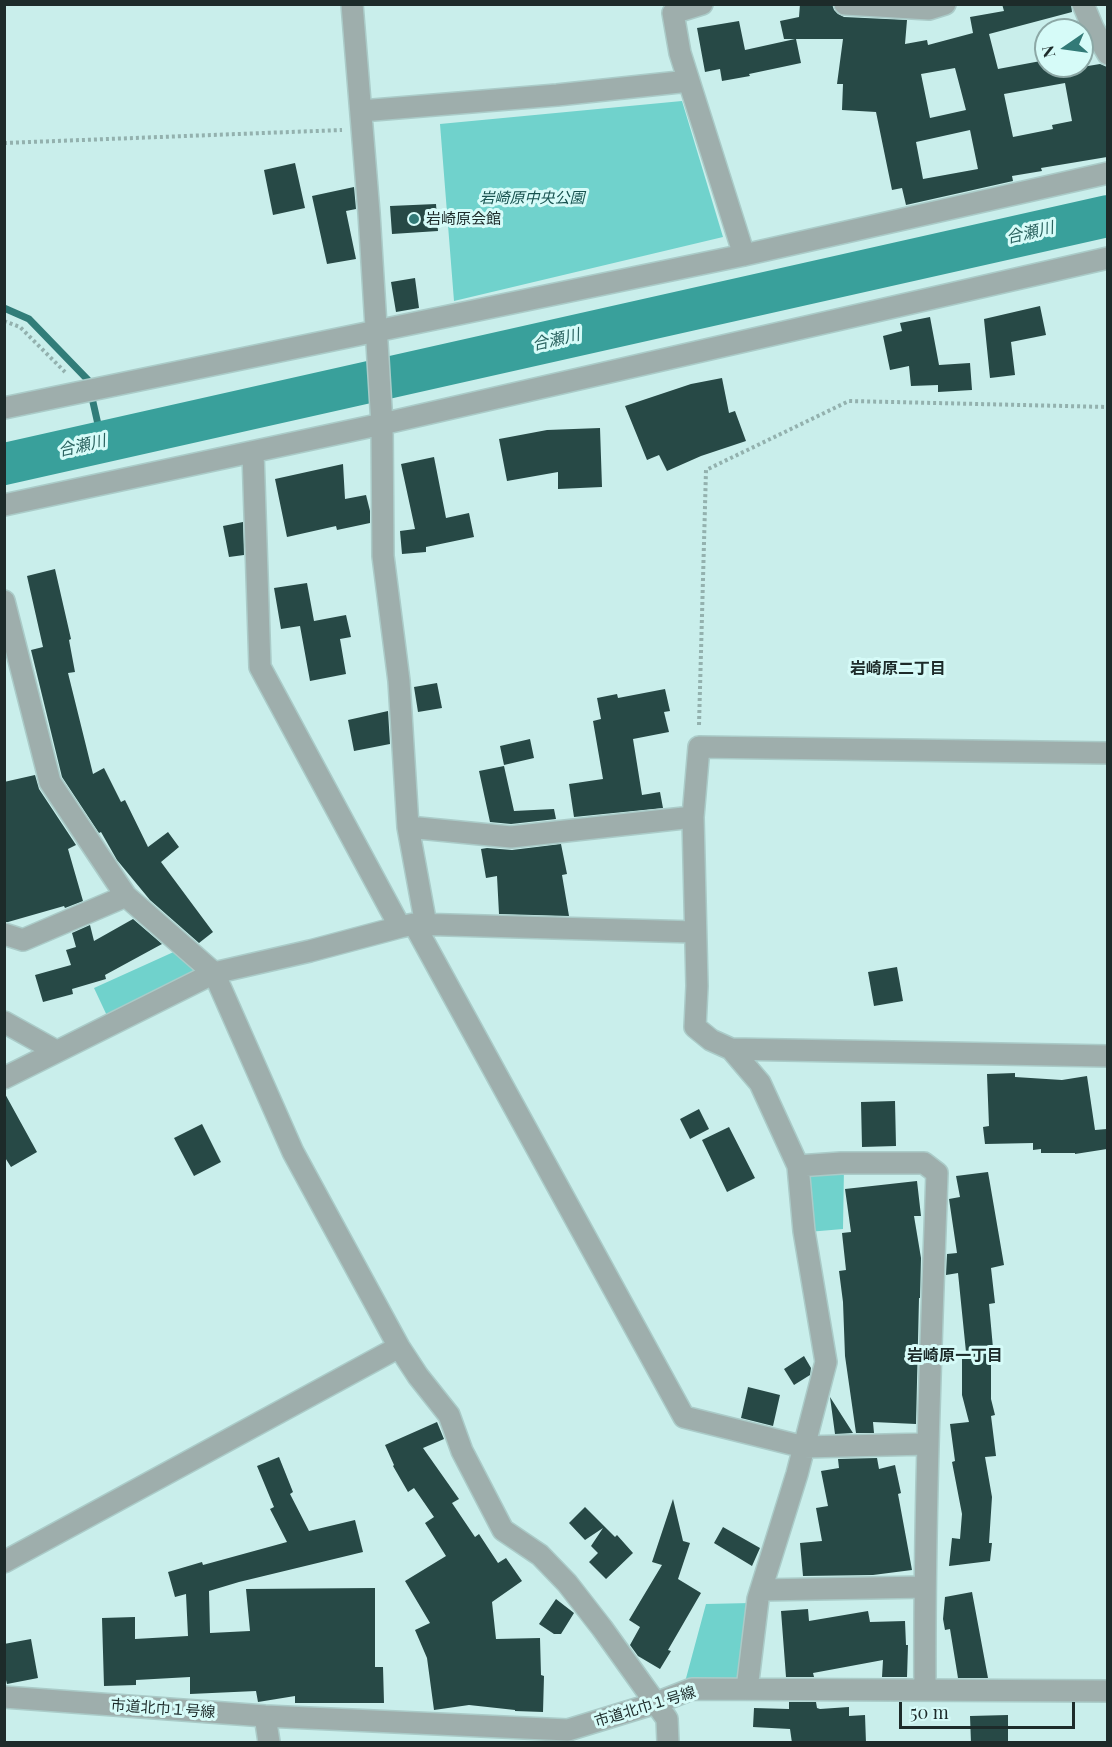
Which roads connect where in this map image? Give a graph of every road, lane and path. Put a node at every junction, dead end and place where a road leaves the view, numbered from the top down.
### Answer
1 (352, 4) edge
2 (702, 4) edge
3 (845, 4) edge
4 (945, 4) edge
5 (1083, 4) edge
6 (1107, 54) edge
7 (689, 81) junction
8 (362, 120) junction
9 (4, 143) edge
10 (1107, 173) edge
11 (744, 255) junction
12 (1107, 258) edge
13 (4, 321) edge
14 (377, 332) junction
15 (84, 392) junction
16 (1107, 407) edge
17 (4, 408) edge
18 (382, 417) junction
19 (253, 452) junction
20 (4, 505) edge
21 (4, 601) edge
22 (699, 747) junction
23 (1107, 753) edge
24 (693, 817) junction
25 (408, 827) junction
26 (126, 896) junction
27 (413, 925) junction
28 (695, 932) junction
29 (4, 934) edge
30 (214, 973) junction
31 (4, 1022) edge
32 (731, 1049) junction
33 (56, 1051) junction
34 (1107, 1056) edge
35 (4, 1078) edge
36 (798, 1166) junction
37 (399, 1347) junction
38 (927, 1444) junction
39 (804, 1447) junction
40 (4, 1563) edge
41 (925, 1587) junction
42 (761, 1590) junction
43 (747, 1689) junction
44 (925, 1690) junction
45 (1107, 1691) edge
46 (4, 1697) edge
47 (656, 1703) junction
48 (265, 1716) junction
49 (269, 1743) edge
50 (668, 1743) edge

1 - 8 street
2 - 7 street
3 - 4 street
5 - 6 street
7 - 8 street
7 - 11 street
8 - 9 path
8 - 14 street
10 - 11 street
11 - 14 street
12 - 18 street
13 - 15 path
14 - 15 street
14 - 18 street
15 - 17 street
16 - 22 path
18 - 19 street
18 - 25 street
19 - 20 street
19 - 27 street
21 - 26 street
22 - 23 street
22 - 24 street
24 - 25 street
24 - 28 street
25 - 27 street
26 - 29 street
26 - 30 street
27 - 28 street
27 - 30 street
27 - 39 street
28 - 32 street
30 - 33 street
30 - 37 street
31 - 33 street
32 - 34 street
32 - 36 street
33 - 35 street
36 - 38 street
36 - 39 street
37 - 40 street
37 - 47 street
38 - 39 street
38 - 41 street
39 - 42 street
41 - 42 street
41 - 44 street
42 - 43 street
43 - 44 street, 市道北巾１号線
43 - 47 street, 市道北巾１号線
44 - 45 street, 市道北巾１号線
46 - 48 street, 市道北巾１号線
47 - 48 street, 市道北巾１号線
47 - 50 street
48 - 49 street

